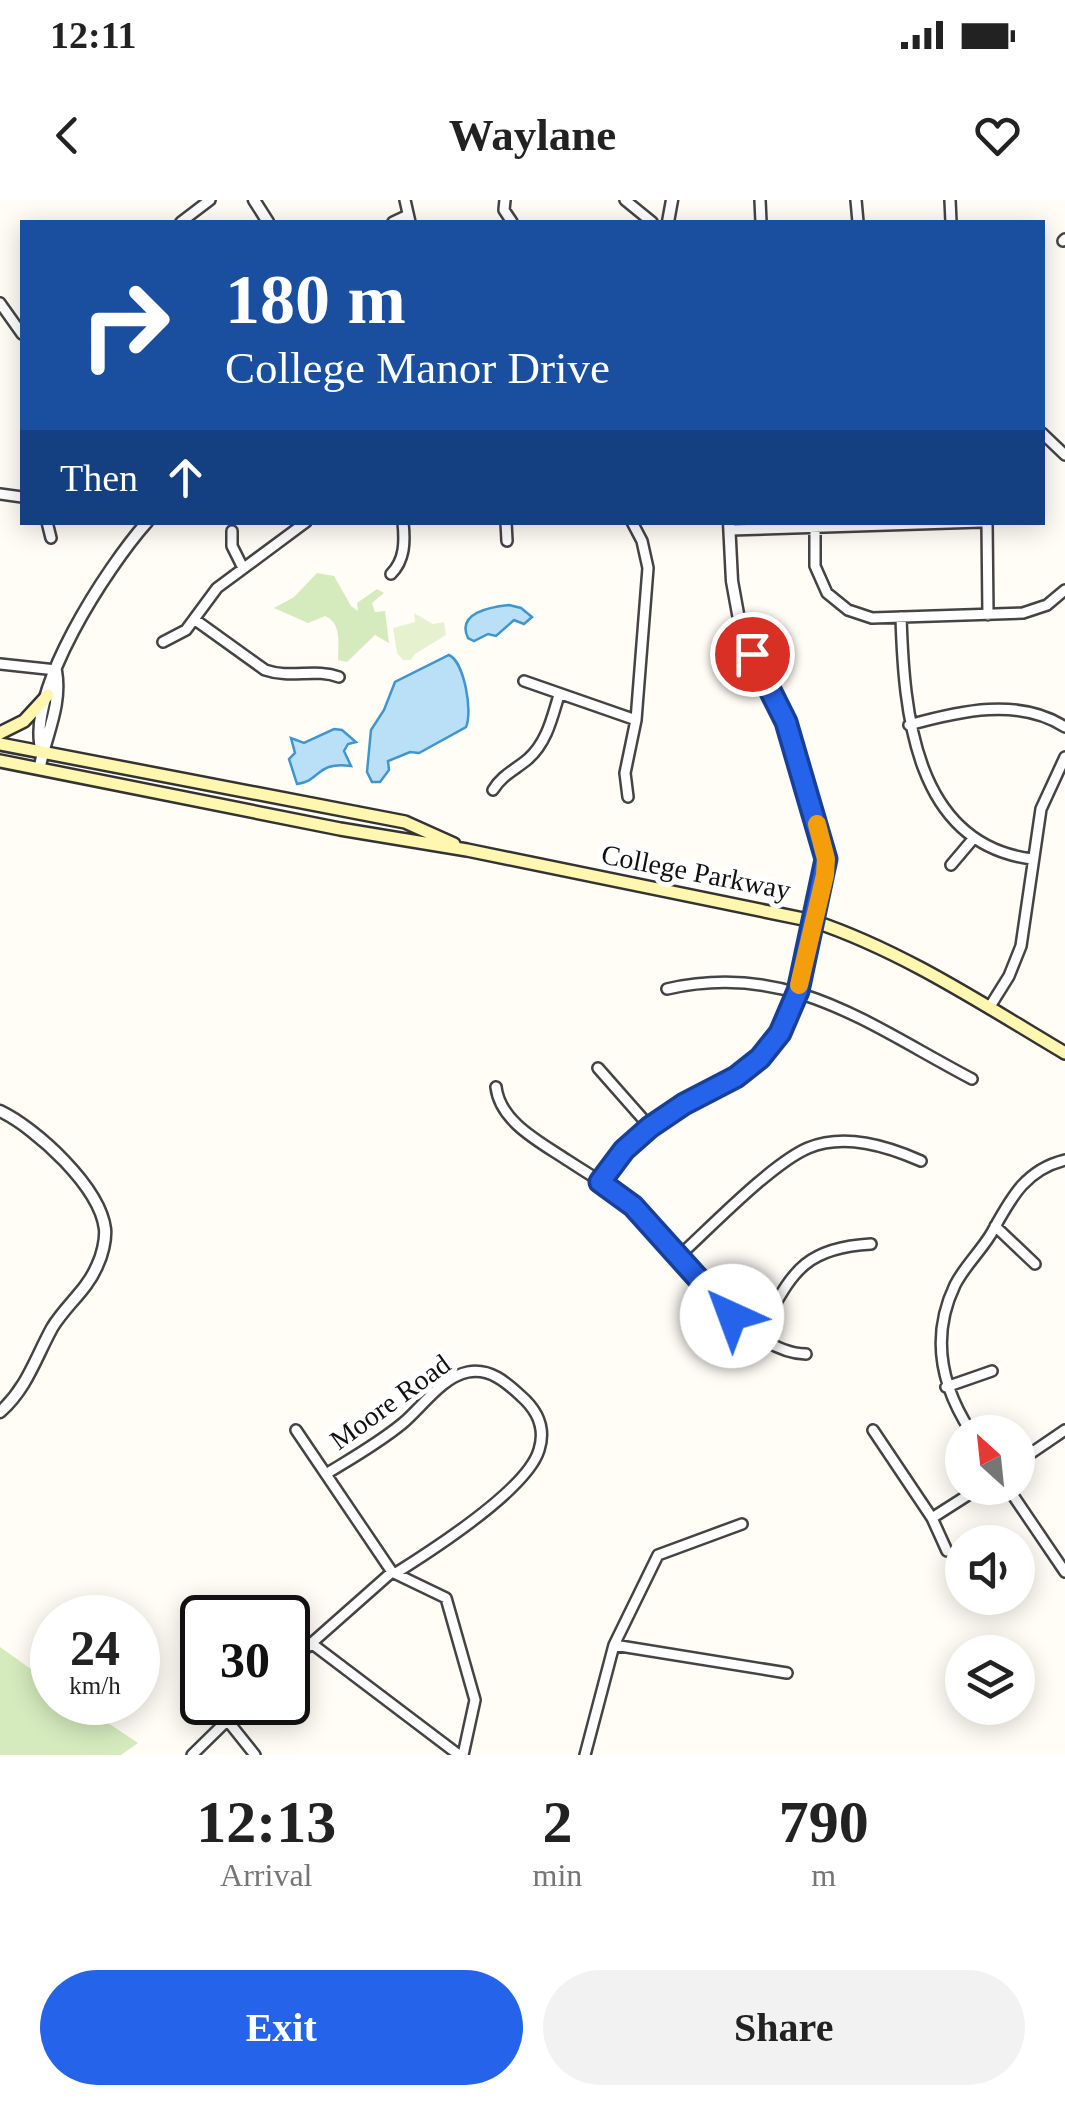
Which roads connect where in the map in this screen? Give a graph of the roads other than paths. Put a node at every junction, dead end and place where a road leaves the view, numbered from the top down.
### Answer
1 (210, 200) edge
2 (405, 200) edge
3 (625, 200) edge
4 (409, 219) edge
5 (184, 220) edge
6 (650, 220) edge
7 (0, 303) edge
8 (20, 331) edge
9 (1045, 436) edge
10 (1065, 455) edge
11 (48, 525) edge
12 (146, 525) edge
13 (302, 525) edge
14 (403, 525) edge
15 (506, 525) edge
16 (634, 525) edge
17 (815, 525) edge
18 (984, 525) edge
19 (730, 526) edge
20 (232, 531) dead end
21 (52, 538) dead end
22 (507, 541) dead end
23 (243, 568) junction
24 (391, 574) dead end
25 (1065, 590) edge
26 (988, 614) junction
27 (902, 618) junction
28 (194, 620) junction
29 (164, 642) dead end
30 (0, 664) edge
31 (56, 670) junction
32 (340, 677) dead end
33 (524, 681) dead end
34 (48, 694) junction
35 (558, 694) junction
36 (636, 720) junction
37 (909, 725) junction
38 (1065, 727) edge
39 (0, 733) edge
40 (0, 744) edge
41 (42, 752) junction
42 (1065, 757) edge
43 (0, 761) edge
44 (40, 766) junction
45 (493, 790) dead end
46 (628, 797) dead end
47 (296, 801) junction
48 (405, 822) junction
49 (340, 829) junction
50 (972, 839) junction
51 (467, 850) junction
52 (1032, 859) junction
53 (951, 865) dead end
54 (813, 922) junction
55 (668, 990) dead end
56 (798, 991) junction
57 (988, 1008) junction
58 (1065, 1054) edge
59 (598, 1068) dead end
60 (972, 1079) dead end
61 (496, 1086) dead end
62 (0, 1111) edge
63 (650, 1127) junction
64 (1065, 1160) edge
65 (920, 1161) dead end
66 (600, 1182) junction
67 (995, 1226) junction
68 (870, 1244) dead end
69 (678, 1257) junction
70 (1035, 1264) dead end
71 (758, 1334) junction
72 (806, 1354) dead end
73 (992, 1371) dead end
74 (946, 1387) junction
75 (0, 1412) edge
76 (959, 1415) edge
77 (296, 1430) dead end
78 (873, 1430) dead end
79 (1065, 1430) edge
80 (1035, 1450) edge
81 (326, 1474) junction
82 (952, 1505) edge
83 (1020, 1505) edge
84 (932, 1518) junction
85 (742, 1524) dead end
86 (945, 1547) edge
87 (394, 1572) junction
88 (1065, 1572) edge
89 (311, 1643) joint
90 (614, 1645) junction
91 (787, 1674) dead end
92 (222, 1725) edge
93 (231, 1725) edge
94 (192, 1755) edge
95 (255, 1755) edge
96 (461, 1755) edge
97 (585, 1755) edge

1 - 5 street
2 - 4 street
3 - 6 street
7 - 8 street
9 - 10 street
11 - 21 street
12 - 31 street
13 - 23 street
14 - 24 street
15 - 22 street
16 - 36 street
17 - 19 street
17 - 27 street
18 - 26 street
19 - 54 street
20 - 23 street
23 - 28 street
25 - 26 street
26 - 27 street
27 - 37 street
28 - 29 street
28 - 32 street
30 - 31 street
31 - 34 street
31 - 41 street
33 - 35 street
34 - 39 main road
34 - 41 street
35 - 36 street
35 - 45 street
36 - 46 street
37 - 38 street
37 - 50 street
40 - 41 main road, College Parkway
41 - 44 street
41 - 47 main road, College Parkway
42 - 52 street
43 - 44 main road, College Parkway
44 - 49 main road, College Parkway
47 - 48 main road, College Parkway
47 - 49 main road
48 - 49 main road
48 - 51 main road, College Parkway
49 - 51 main road, College Parkway
50 - 52 street
50 - 53 street
51 - 54 main road, College Parkway
52 - 57 street
54 - 56 street
54 - 57 main road, College Parkway
55 - 56 street
56 - 60 street
56 - 63 street
57 - 58 main road, College Parkway
59 - 63 street
61 - 66 street
62 - 75 street
63 - 66 street
64 - 67 street
65 - 69 street
66 - 69 street
67 - 70 street
67 - 74 street
68 - 71 street
69 - 71 street
71 - 72 street
73 - 74 street
74 - 76 street
77 - 81 street
78 - 84 street
79 - 80 street
81 - 87 street
81 - 87 street, Moore Road
82 - 84 street
83 - 88 street
84 - 86 street
85 - 90 street
87 - 89 street, Moore Road
87 - 96 street
89 - 96 street
90 - 91 street
90 - 97 street
92 - 94 street
93 - 95 street

